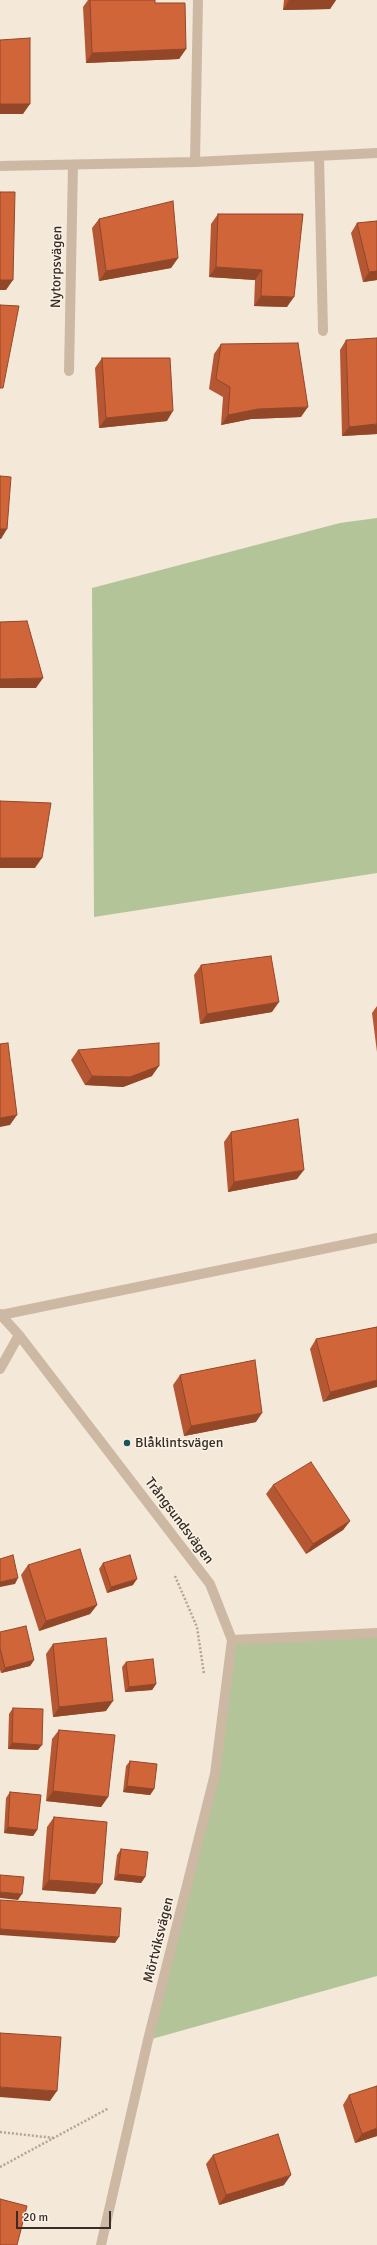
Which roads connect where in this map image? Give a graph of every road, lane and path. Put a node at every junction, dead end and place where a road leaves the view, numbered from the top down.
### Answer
1 (198, 0) edge
2 (377, 153) edge
3 (319, 156) junction
4 (195, 162) junction
5 (73, 165) junction
6 (0, 166) edge
7 (323, 331) dead end
8 (69, 371) dead end
9 (377, 1238) edge
10 (1, 1315) edge
11 (20, 1335) junction
12 (0, 1369) edge
13 (172, 1570) dead end
14 (377, 1633) edge
15 (232, 1640) junction
16 (205, 1679) dead end
17 (111, 2114) dead end
18 (0, 2132) edge
19 (55, 2138) junction
20 (0, 2167) edge
21 (101, 2245) edge

1 - 4 street
2 - 3 street
3 - 4 street
3 - 7 street
4 - 5 street
5 - 6 street
5 - 8 street, Nytorpsvägen
9 - 10 street
10 - 11 street, Trångsundsvägen
11 - 12 street
11 - 15 street, Trångsundsvägen
13 - 16 path
14 - 15 street
15 - 21 street, Mörtviksvägen
17 - 19 path
18 - 19 path
19 - 20 path

